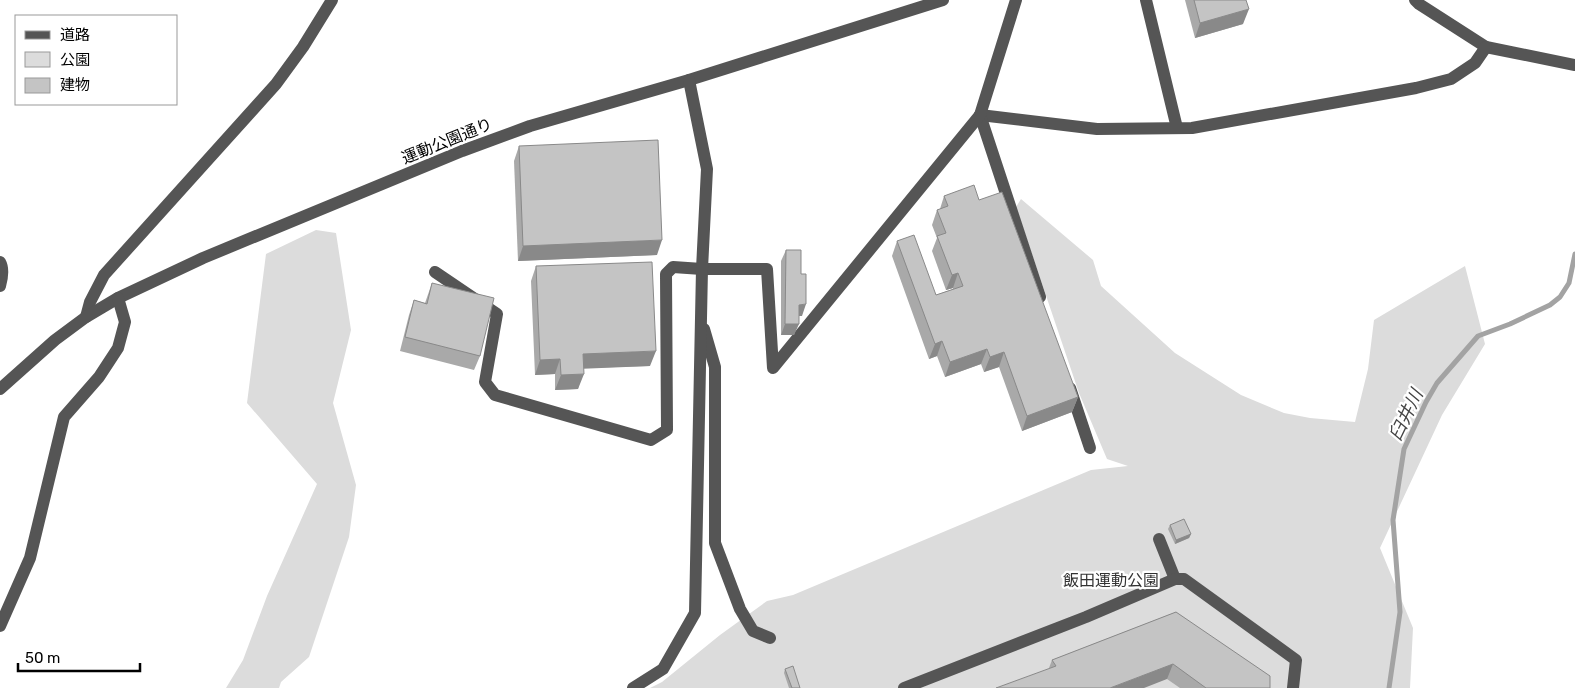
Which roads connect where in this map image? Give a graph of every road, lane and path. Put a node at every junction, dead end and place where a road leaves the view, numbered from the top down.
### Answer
1 (332, 0) edge
2 (942, 0) edge
3 (1016, 0) edge
4 (1146, 0) edge
5 (1415, 0) edge
6 (1486, 47) junction
7 (1575, 65) edge
8 (689, 80) junction
9 (980, 114) junction
10 (1177, 128) junction
11 (0, 262) edge
12 (702, 269) junction
13 (435, 272) dead end
14 (0, 286) edge
15 (118, 298) junction
16 (1044, 309) edge
17 (86, 317) junction
18 (701, 317) junction
19 (1066, 374) edge
20 (2, 382) edge
21 (1090, 448) dead end
22 (1159, 539) dead end
23 (1174, 579) junction
24 (0, 626) edge
25 (770, 638) dead end
26 (633, 688) edge
27 (904, 688) edge
28 (1293, 688) edge

1 - 17 street
2 - 8 street, 運動公園通り
3 - 9 street
4 - 10 street
5 - 6 street
6 - 7 street
6 - 10 street
8 - 12 street
8 - 15 street, 運動公園通り
9 - 10 street
9 - 12 street
9 - 16 street
11 - 14 street
12 - 13 street
12 - 18 street
15 - 17 street, 運動公園通り
15 - 24 street
17 - 20 street, 運動公園通り
18 - 25 street
18 - 26 street
19 - 21 street
22 - 23 street
23 - 27 street
23 - 28 street

